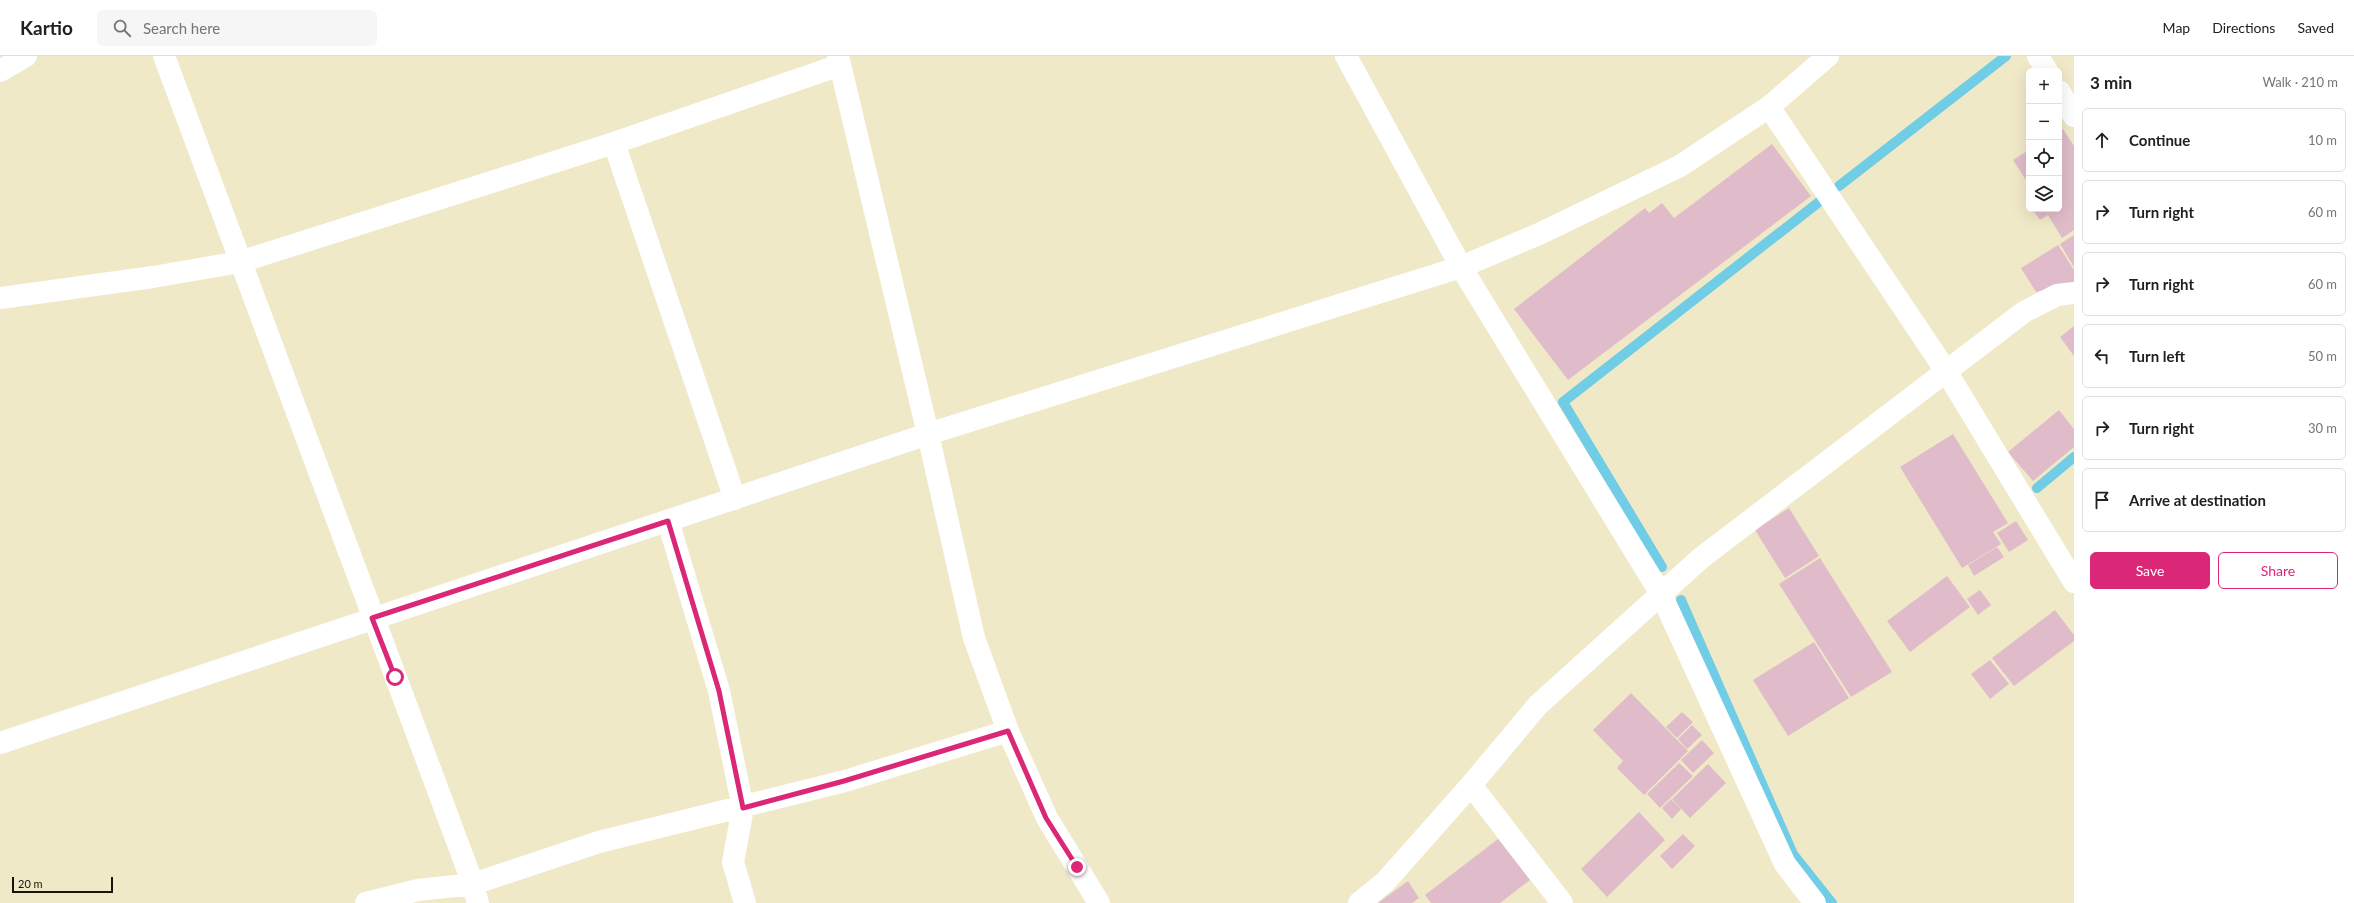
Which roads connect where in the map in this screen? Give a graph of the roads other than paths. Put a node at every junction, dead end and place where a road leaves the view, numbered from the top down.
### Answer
1 (26, 56) edge
2 (164, 56) edge
3 (1346, 56) edge
4 (1828, 56) edge
5 (2038, 56) edge
6 (839, 61) edge
7 (2045, 68) edge
8 (0, 71) edge
9 (2062, 96) edge
10 (1769, 107) junction
11 (2074, 116) edge
12 (614, 143) junction
13 (240, 262) junction
14 (1461, 267) junction
15 (2074, 293) edge
16 (0, 298) edge
17 (1946, 371) junction
18 (928, 434) junction
19 (735, 499) junction
20 (668, 521) junction
21 (2074, 582) edge
22 (1661, 594) junction
23 (372, 618) junction
24 (1008, 731) junction
25 (0, 744) edge
26 (1471, 785) junction
27 (743, 808) junction
28 (475, 893) edge
29 (366, 903) edge
30 (745, 903) edge
31 (1099, 903) edge
32 (1359, 903) edge
33 (1562, 903) edge
34 (1815, 903) edge

1 - 8 street
2 - 13 street
3 - 14 street
4 - 10 street
5 - 7 street
6 - 12 street
6 - 18 street
9 - 11 street
10 - 14 street
10 - 17 street
12 - 13 street
12 - 19 street
13 - 16 street
13 - 23 street
14 - 18 street
14 - 22 street
15 - 17 street
17 - 21 street
17 - 22 street
18 - 19 street
18 - 24 street
19 - 20 street
20 - 23 street
20 - 27 street
22 - 26 street
22 - 34 street
23 - 25 street
23 - 28 street
24 - 27 street
24 - 31 street
26 - 32 street
26 - 33 street
27 - 28 street
27 - 30 street
28 - 29 street

